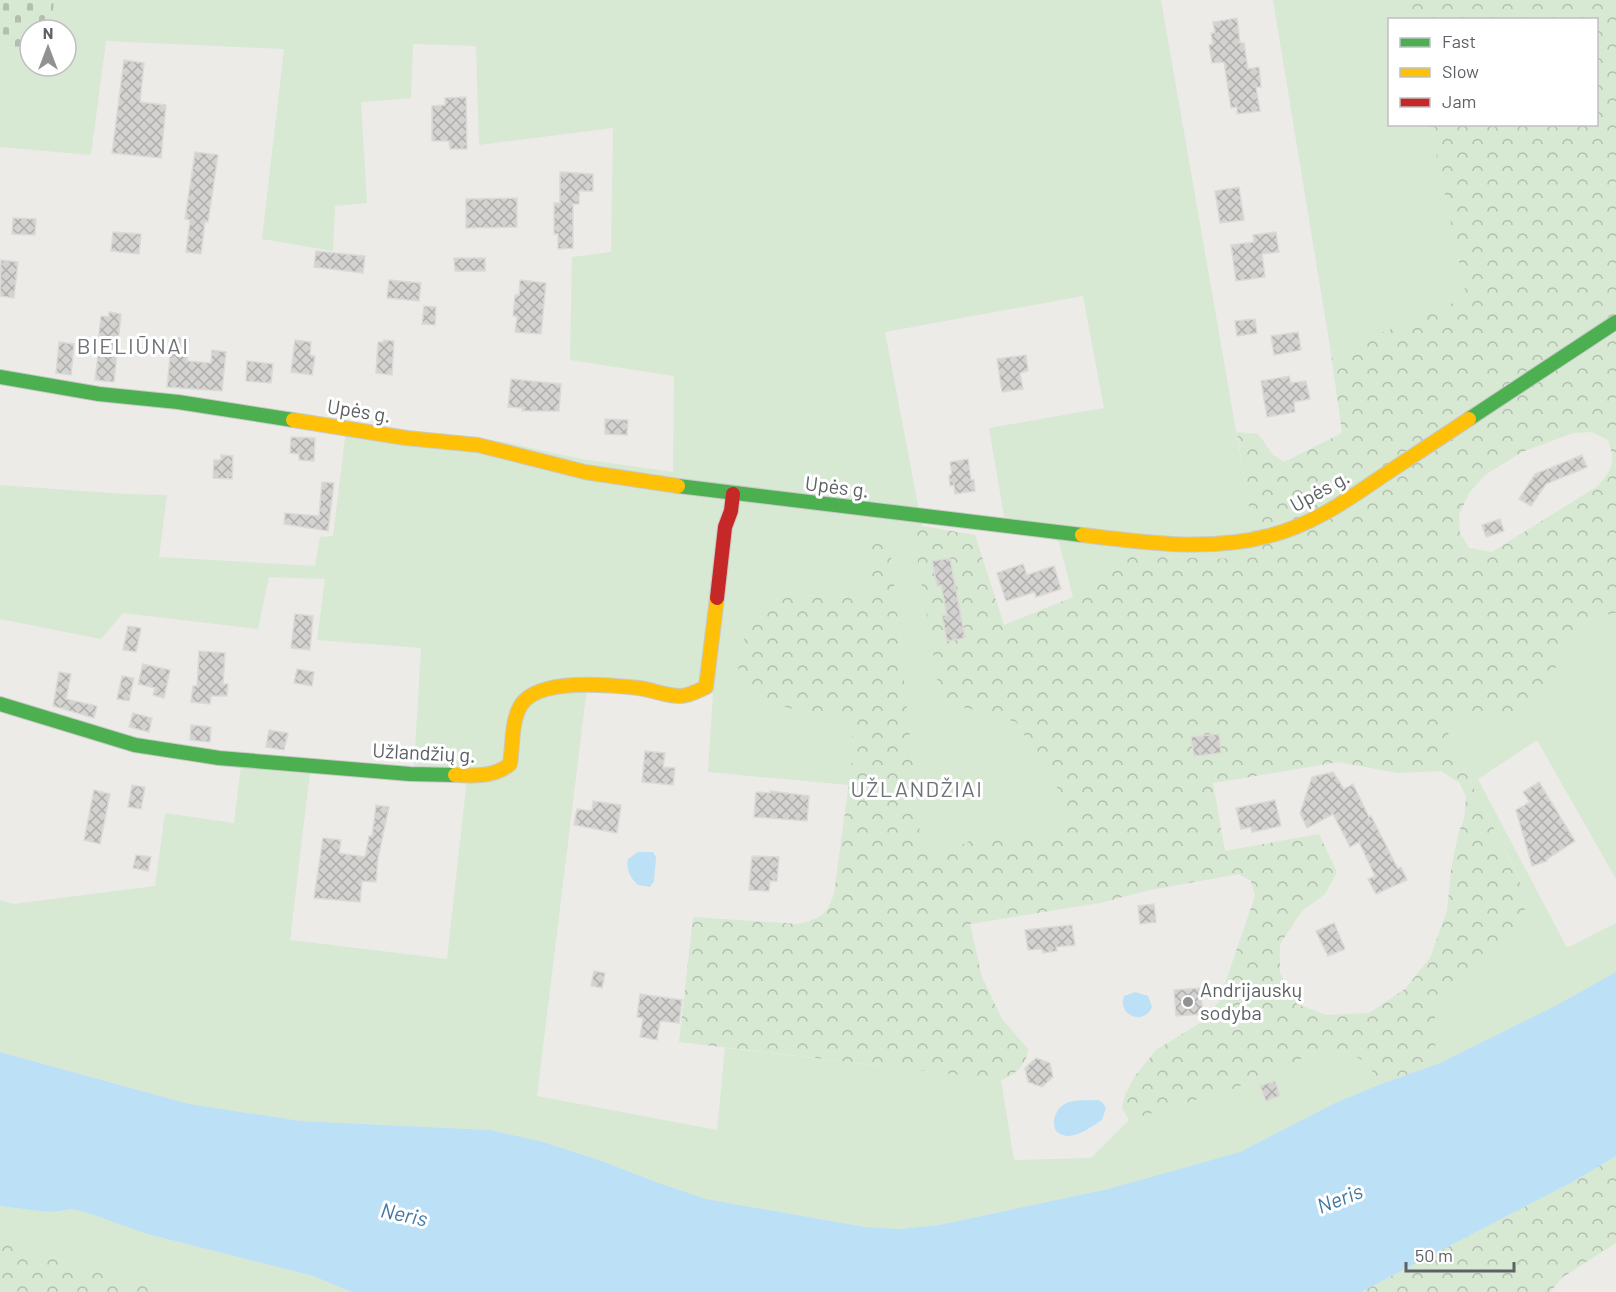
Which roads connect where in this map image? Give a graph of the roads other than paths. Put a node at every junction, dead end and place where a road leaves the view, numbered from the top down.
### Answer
1 (1616, 322) edge
2 (0, 377) edge
3 (733, 494) junction
4 (0, 704) edge

1 - 3 street, Upės g.
2 - 3 street, Upės g.
3 - 4 street, Užlandžių g.

